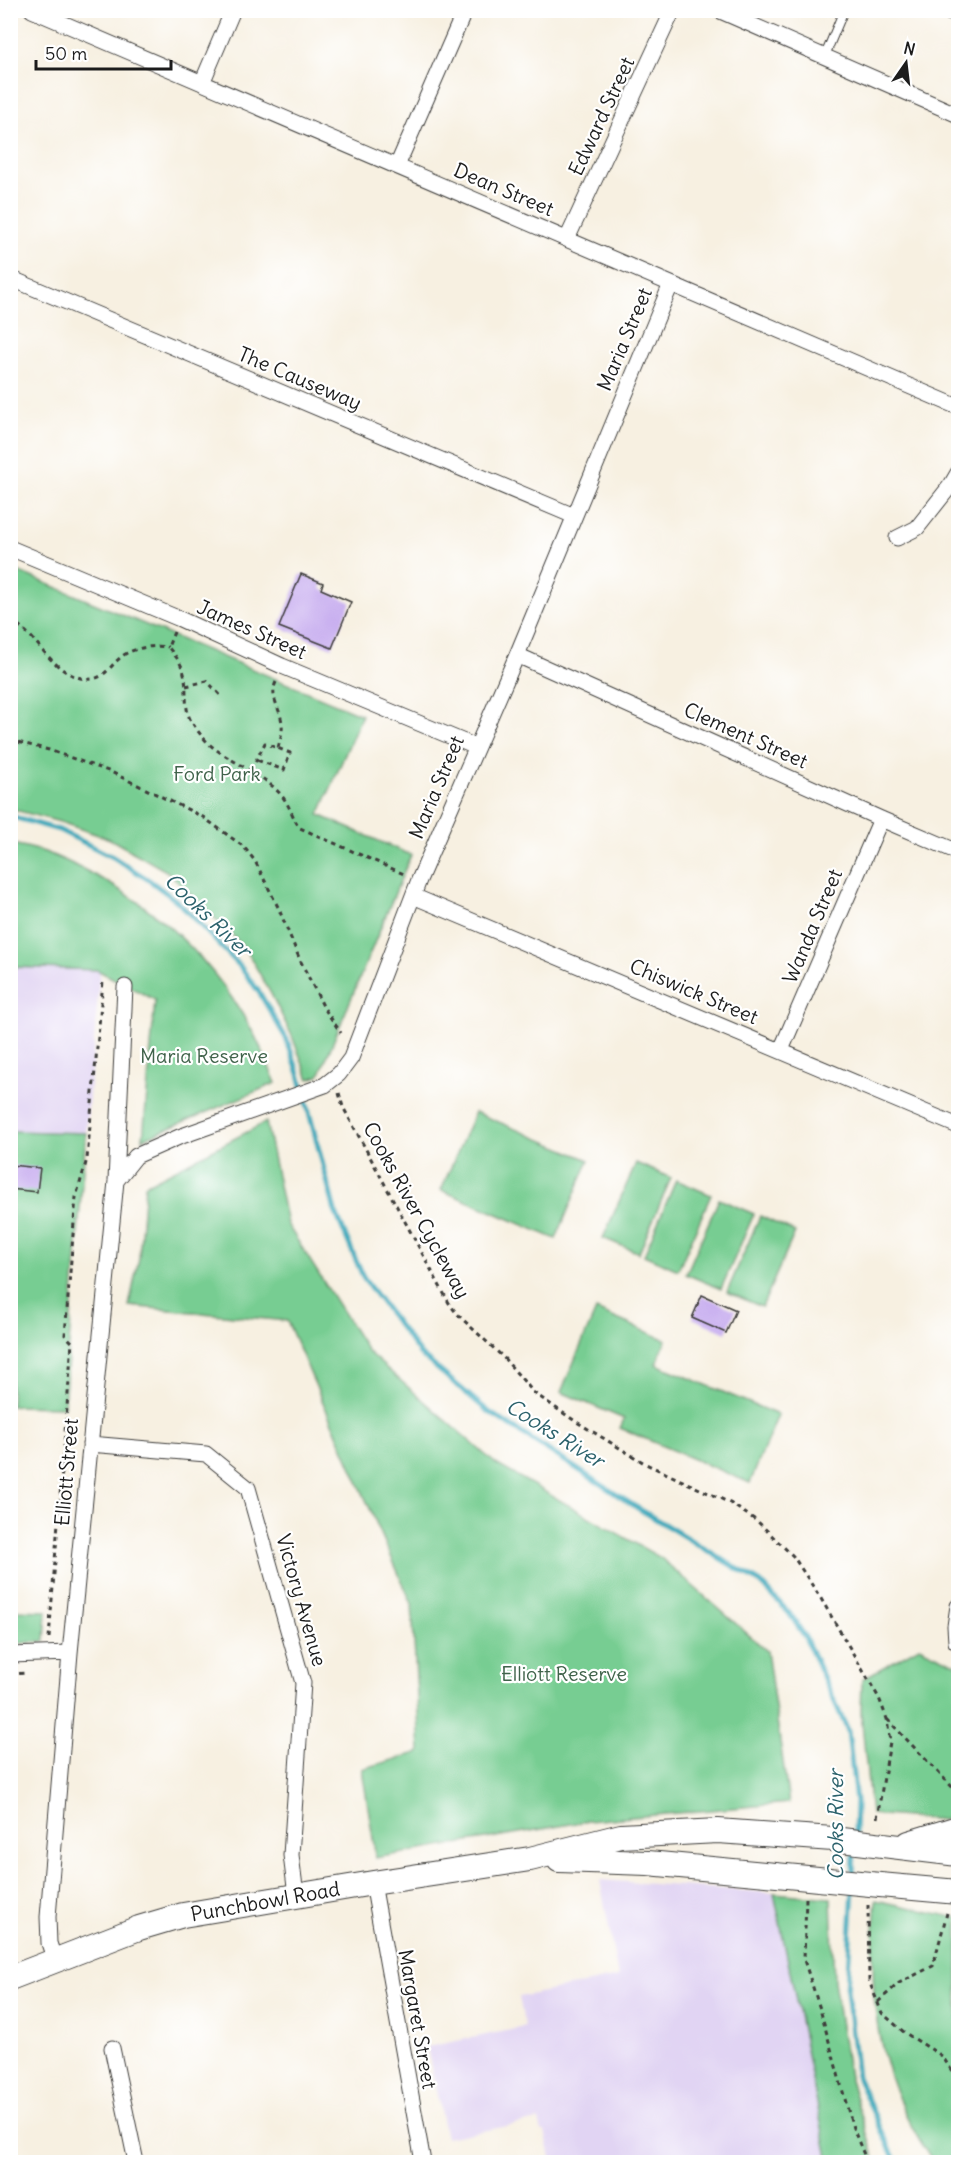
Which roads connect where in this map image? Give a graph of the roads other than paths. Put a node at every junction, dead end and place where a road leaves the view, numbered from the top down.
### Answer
1 (32, 10) edge
2 (233, 10) edge
3 (465, 10) edge
4 (673, 10) edge
5 (718, 10) edge
6 (844, 10) edge
7 (934, 10) edge
8 (958, 20) edge
9 (824, 58) junction
10 (202, 83) junction
11 (958, 115) edge
12 (397, 166) junction
13 (567, 239) junction
14 (10, 278) edge
15 (670, 284) junction
16 (958, 407) edge
17 (958, 473) edge
18 (574, 516) junction
19 (897, 538) dead end
20 (10, 548) edge
21 (517, 655) junction
22 (476, 747) junction
23 (881, 819) junction
24 (958, 852) edge
25 (413, 896) junction
26 (125, 987) dead end
27 (781, 1050) junction
28 (958, 1126) edge
29 (116, 1181) junction
30 (90, 1444) junction
31 (958, 1606) edge
32 (956, 1642) dead end
33 (70, 1653) junction
34 (10, 1655) edge
35 (958, 1828) edge
36 (890, 1846) junction
37 (958, 1854) edge
38 (530, 1859) junction
39 (373, 1882) junction
40 (958, 1892) edge
41 (296, 1895) junction
42 (55, 1961) junction
43 (10, 1978) edge
44 (112, 2048) dead end
45 (136, 2163) edge
46 (423, 2163) edge

1 - 10 street, Dean Street
2 - 10 street
3 - 12 street
4 - 13 street, Edward Street
5 - 9 street
6 - 9 lane
7 - 8 lane
9 - 11 street
10 - 12 street, Dean Street
12 - 13 street, Dean Street
13 - 15 street, Dean Street
14 - 18 street, The Causeway
15 - 16 street, Dean Street
15 - 18 street, Maria Street
17 - 19 street
18 - 21 street, Maria Street
20 - 22 street, James Street
21 - 22 street, Maria Street
21 - 23 street, Clement Street
22 - 25 street, Maria Street
23 - 24 street, Clement Street
23 - 27 street, Wanda Street
25 - 27 street, Chiswick Street
25 - 29 street, Maria Street
26 - 29 street, Elliott Street
27 - 28 street, Chiswick Street
29 - 30 street, Elliott Street
30 - 33 street, Elliott Street
30 - 41 street, Victory Avenue
31 - 32 street
33 - 34 street
33 - 42 street, Elliott Street
35 - 36 main road
36 - 37 main road, Punchbowl Road
36 - 38 main road, Punchbowl Road, bridge
38 - 39 main road, Punchbowl Road
38 - 40 main road, Punchbowl Road, bridge
39 - 41 main road, Punchbowl Road
39 - 46 street, Margaret Street
41 - 42 main road, Punchbowl Road
42 - 43 main road, Punchbowl Road
44 - 45 street

